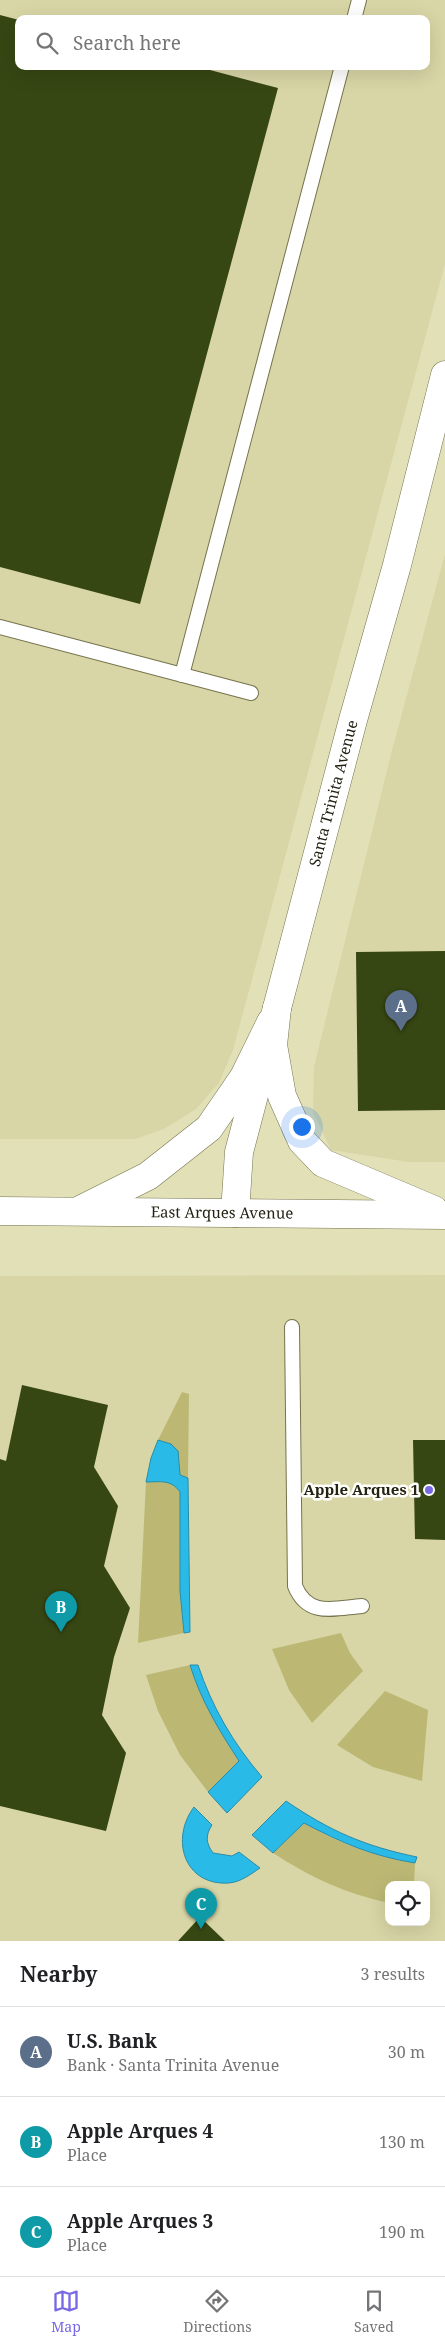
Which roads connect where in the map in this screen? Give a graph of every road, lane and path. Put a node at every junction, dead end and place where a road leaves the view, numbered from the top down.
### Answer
1 (359, 0) edge
2 (355, 15) edge
3 (341, 70) edge
4 (445, 375) edge
5 (0, 627) edge
6 (182, 675) junction
7 (251, 693) dead end
8 (277, 1008) junction
9 (0, 1211) edge
10 (76, 1211) junction
11 (235, 1213) junction
12 (445, 1214) edge
13 (292, 1327) dead end
14 (362, 1606) dead end

1 - 2 lane
3 - 6 lane
4 - 8 main road, Santa Trinita Avenue
5 - 6 lane
6 - 7 lane
8 - 10 main road
8 - 11 main road, Santa Trinita Avenue
8 - 12 main road
9 - 10 main road, East Arques Avenue
10 - 11 main road, East Arques Avenue
11 - 12 main road, East Arques Avenue
13 - 14 lane

